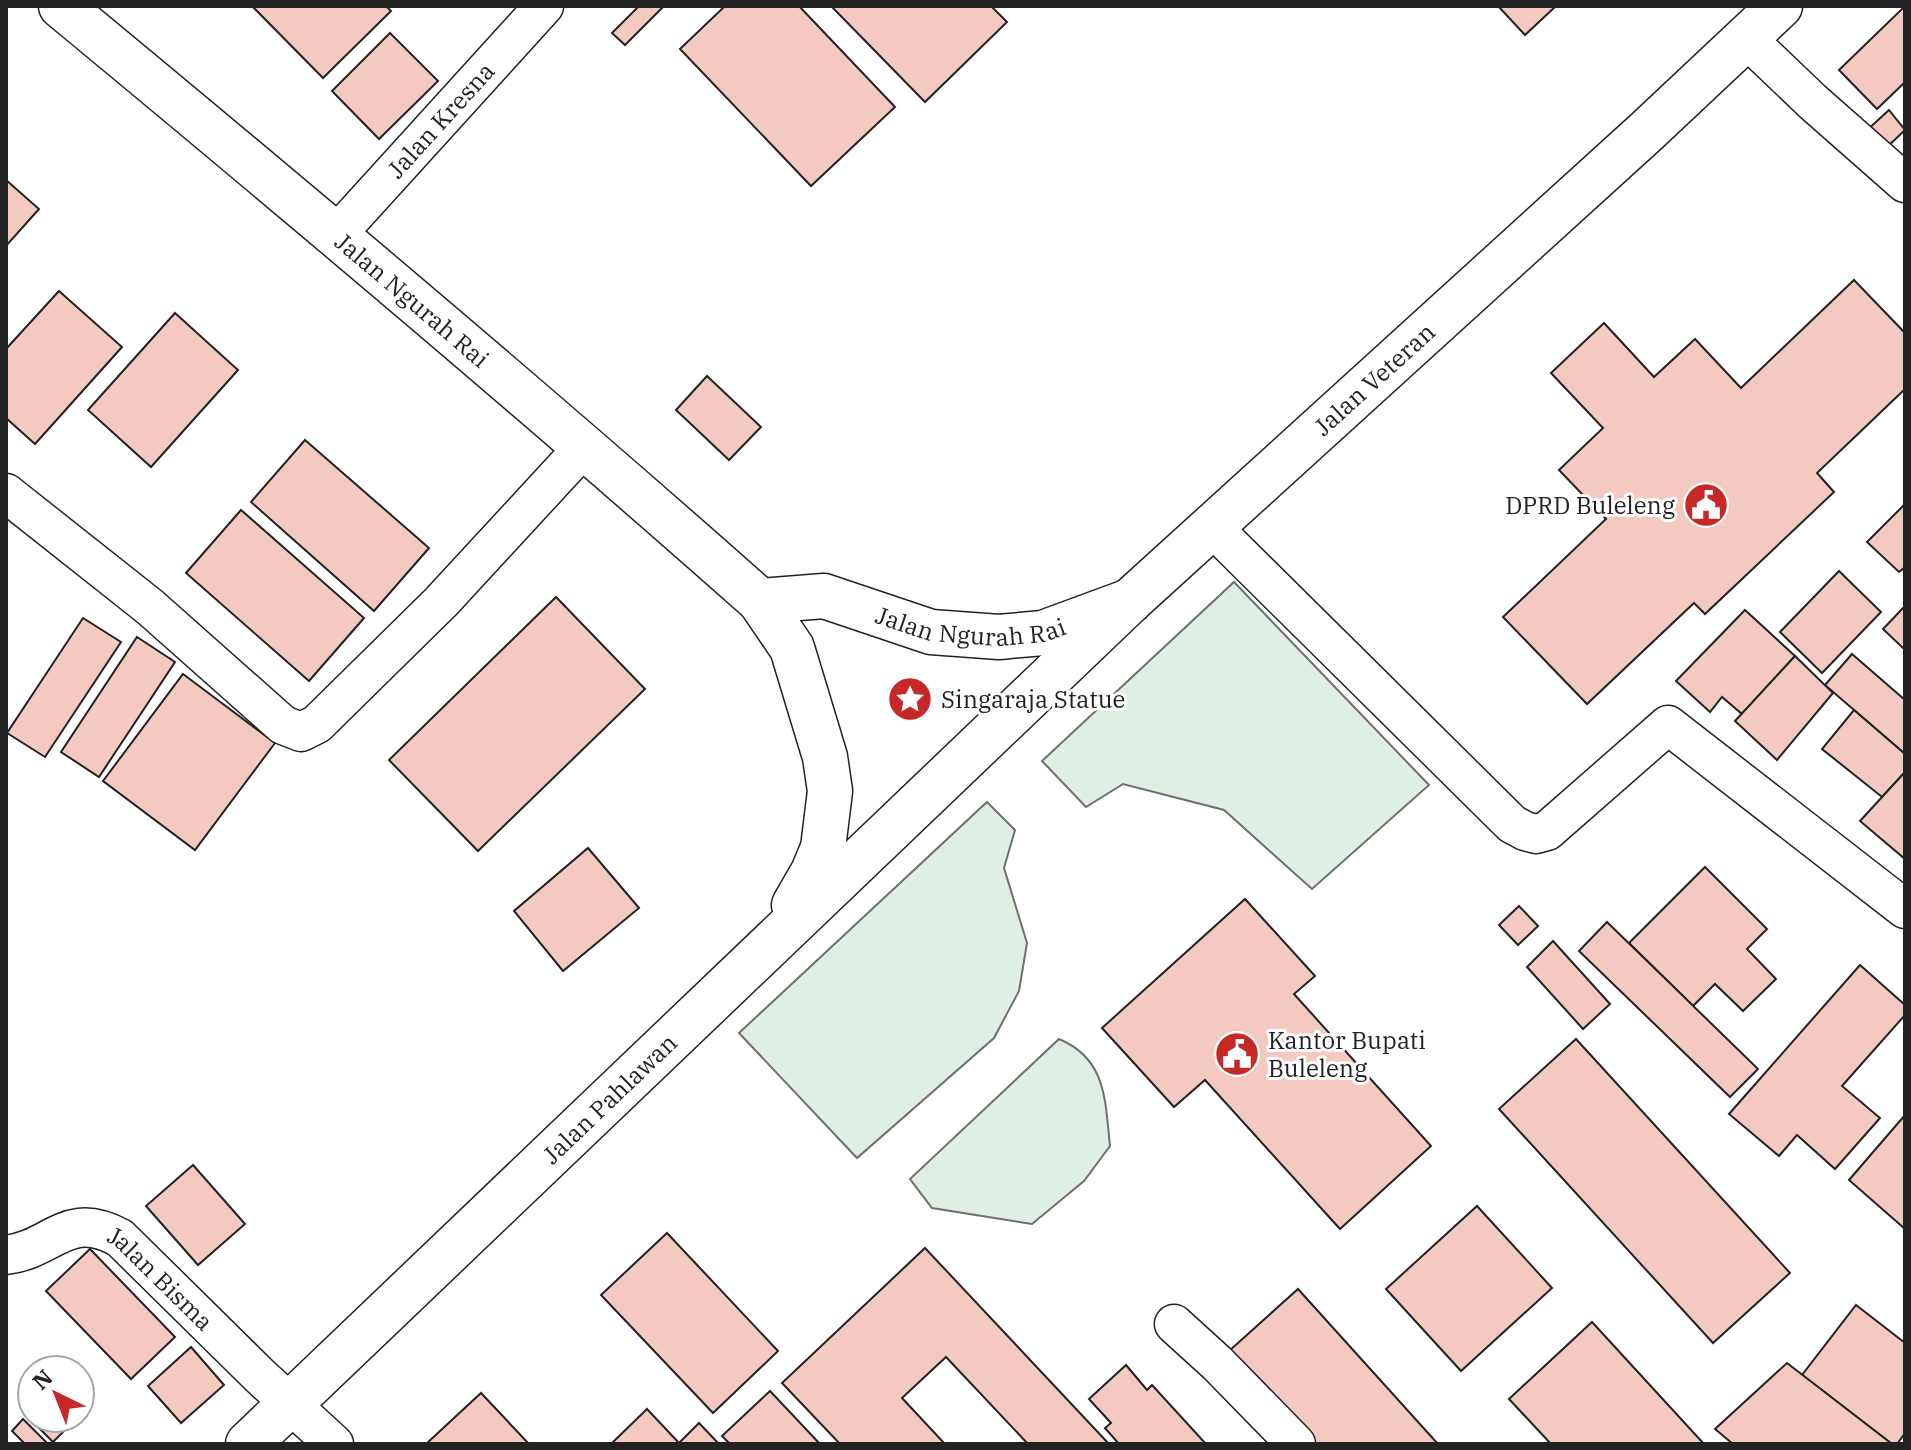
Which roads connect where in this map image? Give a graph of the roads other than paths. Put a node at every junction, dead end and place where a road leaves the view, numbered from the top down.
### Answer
1 (61, 6) edge
2 (544, 6) edge
3 (1780, 6) edge
4 (1747, 39) junction
5 (1905, 183) edge
6 (337, 234) junction
7 (585, 446) junction
8 (6, 493) edge
9 (1211, 526) junction
10 (760, 601) junction
11 (1130, 601) junction
12 (969, 753) joint
13 (1905, 909) edge
14 (769, 945) junction
15 (6, 1255) edge
16 (1174, 1324) dead end
17 (290, 1404) junction
18 (248, 1444) edge
19 (334, 1444) edge
20 (1296, 1444) edge

1 - 6 main road, Jalan Ngurah Rai
2 - 6 street, Jalan Kresna
3 - 4 main road, Jalan Veteran
4 - 5 street
4 - 9 main road, Jalan Veteran
6 - 7 main road, Jalan Ngurah Rai
7 - 8 street
7 - 10 main road, Jalan Ngurah Rai
9 - 11 main road, Jalan Veteran
9 - 13 street
10 - 11 main road, Jalan Ngurah Rai
10 - 14 main road, Jalan Ngurah Rai
11 - 12 main road, Jalan Veteran
12 - 14 main road, Jalan Pahlawan
14 - 17 main road, Jalan Pahlawan
15 - 17 street, Jalan Bisma
16 - 20 street
17 - 18 main road, Jalan Pahlawan
17 - 19 street

